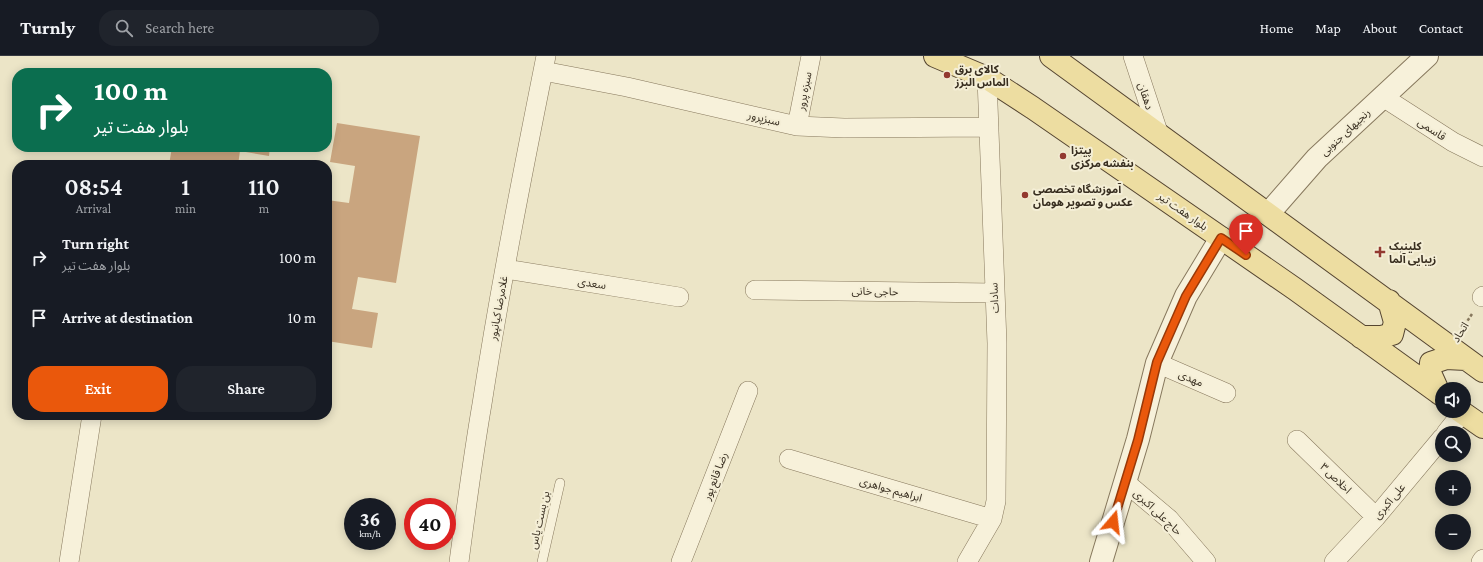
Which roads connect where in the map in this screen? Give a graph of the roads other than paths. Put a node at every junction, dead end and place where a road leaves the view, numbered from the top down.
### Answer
1 (811, 56) edge
2 (935, 56) edge
3 (1051, 56) edge
4 (1133, 56) edge
5 (1427, 56) edge
6 (544, 64) edge
7 (987, 78) junction
8 (1383, 97) junction
9 (797, 126) junction
10 (988, 126) junction
11 (1159, 135) junction
12 (1483, 157) edge
13 (1268, 214) junction
14 (1221, 238) junction
15 (504, 269) junction
16 (755, 290) dead end
17 (994, 293) junction
18 (679, 297) dead end
19 (1389, 302) junction
20 (1361, 337) junction
21 (1467, 359) edge
22 (1157, 362) junction
23 (1435, 383) edge
24 (1435, 390) edge
25 (748, 391) dead end
26 (1226, 393) dead end
27 (1470, 418) edge
28 (91, 420) edge
29 (1483, 427) edge
30 (1297, 440) dead end
31 (1435, 446) edge
32 (789, 459) dead end
33 (1125, 482) junction
34 (560, 484) dead end
35 (1376, 517) junction
36 (992, 519) junction
37 (1483, 560) edge
38 (69, 562) edge
39 (459, 562) edge
40 (542, 562) edge
41 (681, 562) edge
42 (967, 562) edge
43 (1101, 562) edge
44 (1206, 562) edge
45 (1334, 562) edge
46 (1481, 562) edge

1 - 9 street, سبزه پرور
2 - 7 main road, بلوار هفت تیر
3 - 11 main road
4 - 11 street, دهقان
5 - 8 street, رنجیهای جنوبی
6 - 9 street, سبزپرور
6 - 15 street, غلامرضا کیانپور
7 - 10 street, سادات
7 - 14 main road, بلوار هفت تیر
8 - 12 street, قاسمی
8 - 13 street, رنجیهای جنوبی
9 - 10 street, سبزپرور
10 - 17 street, سادات
11 - 13 main road
13 - 19 main road
14 - 20 main road, بلوار هفت تیر
14 - 22 street
15 - 18 street, سعدی
15 - 39 street, غلامرضا کیانپور
16 - 17 street, حاجی خانی
17 - 36 street, سادات
19 - 20 main road
19 - 21 main road
20 - 24 main road, بلوار هفت تیر
21 - 23 main road
22 - 26 street, مهدی
22 - 33 street
25 - 41 street, رضا قانع پور
27 - 29 main road
28 - 38 street
30 - 35 street, اخلاص ۳
31 - 35 street, علی اکبری
32 - 36 street, ابراهیم جواهری
33 - 43 street
33 - 44 street, حاج علی اکبری
34 - 40 lane, بن بست یاس
35 - 45 street, علی اکبری
36 - 42 street, سادات
37 - 46 street

